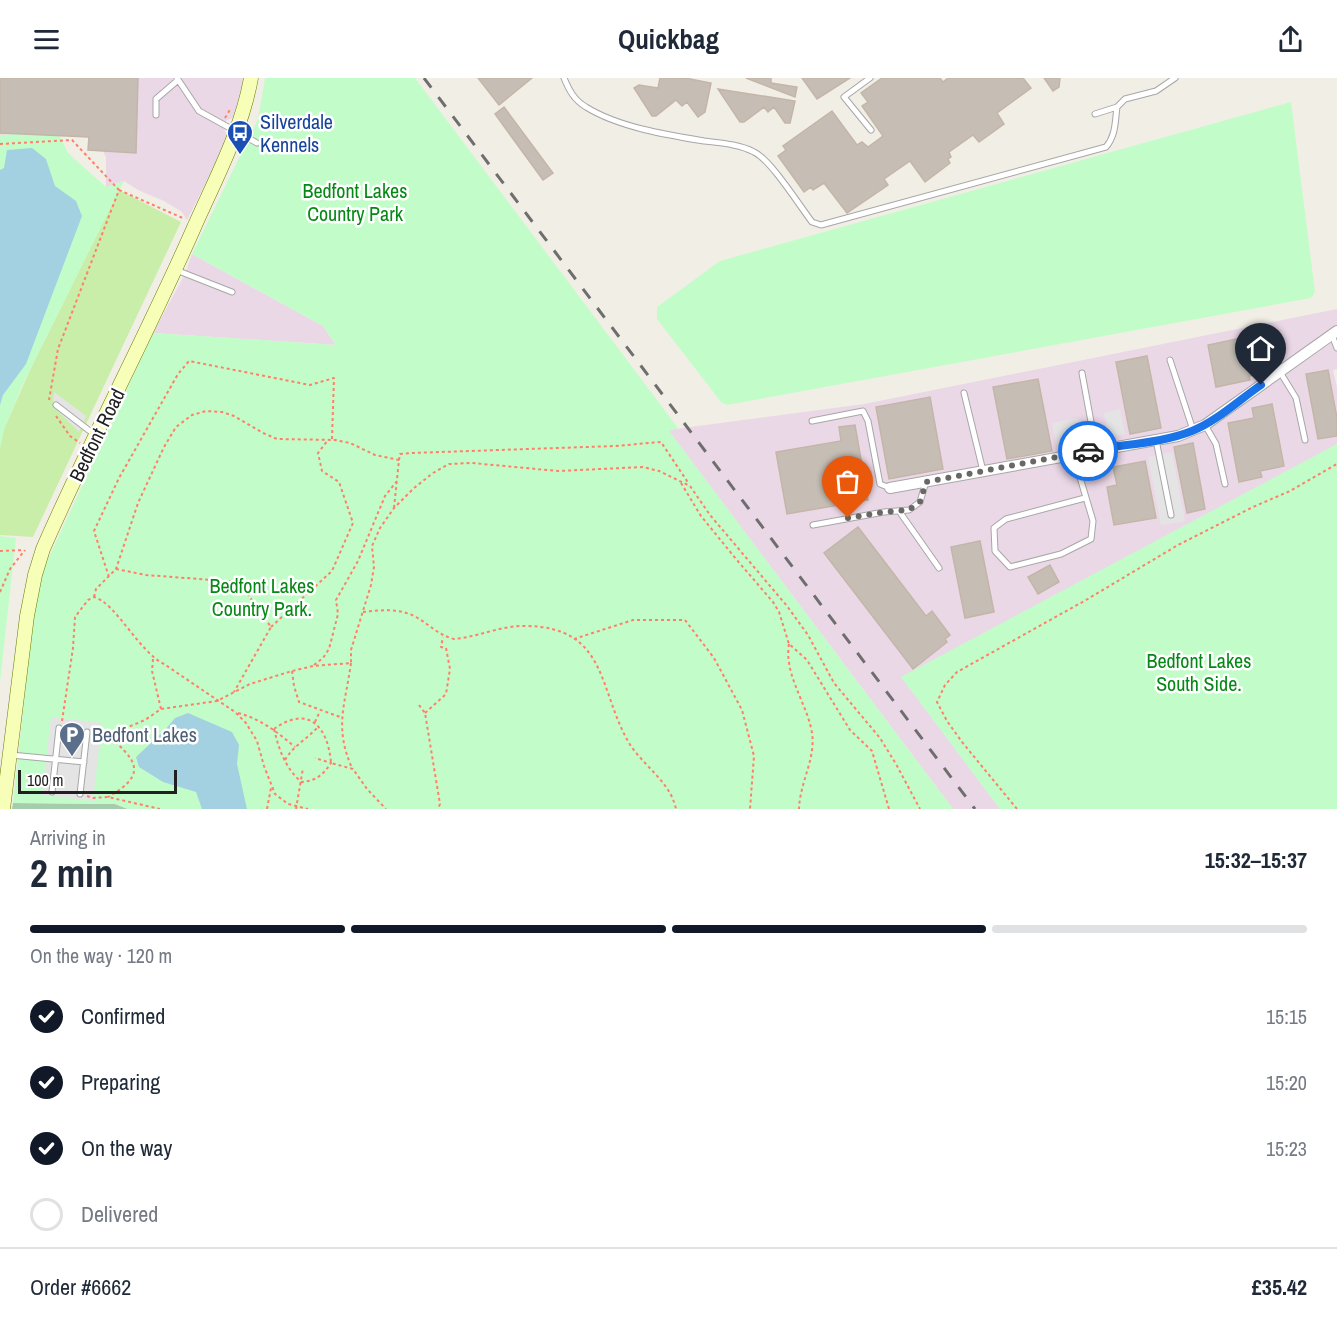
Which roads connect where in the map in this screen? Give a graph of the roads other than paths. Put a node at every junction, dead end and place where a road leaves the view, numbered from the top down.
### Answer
1 (251, 78) edge
2 (564, 78) edge
3 (870, 78) edge
4 (1175, 78) edge
5 (178, 79) edge
6 (1117, 107) junction
7 (1095, 114) dead end
8 (156, 115) dead end
9 (871, 130) dead end
10 (236, 132) junction
11 (257, 143) dead end
12 (176, 270) junction
13 (232, 292) dead end
14 (1334, 333) edge
15 (1337, 348) edge
16 (1170, 360) dead end
17 (1280, 372) junction
18 (1082, 373) dead end
19 (964, 393) dead end
20 (56, 405) dead end
21 (812, 421) dead end
22 (1205, 424) junction
23 (1194, 430) junction
24 (96, 436) junction
25 (1156, 440) junction
26 (1305, 440) dead end
27 (1096, 449) junction
28 (1073, 454) junction
29 (983, 471) junction
30 (926, 482) junction
31 (1225, 484) dead end
32 (890, 488) joint
33 (1085, 498) junction
34 (899, 511) junction
35 (1171, 515) dead end
36 (813, 525) dead end
37 (939, 568) dead end
38 (58, 728) road end
39 (87, 732) road end
40 (9, 755) junction
41 (55, 760) junction
42 (84, 762) junction
43 (52, 792) dead end
44 (80, 794) road end
45 (3, 809) edge

1 - 10 street, Bedfont Road
2 - 6 lane
3 - 9 lane
4 - 6 lane
5 - 8 lane
5 - 10 lane
6 - 7 lane
10 - 11 lane
10 - 12 street, Bedfont Road
12 - 13 lane
12 - 24 street, Bedfont Road
14 - 15 lane
14 - 17 street
16 - 23 lane
17 - 22 street
17 - 26 lane
18 - 27 lane
19 - 29 lane
20 - 24 lane
21 - 32 lane
22 - 23 street
22 - 31 lane
23 - 25 street
24 - 40 street, Bedfont Road
25 - 27 street
25 - 35 lane
27 - 28 street
28 - 29 street
28 - 33 lane
29 - 30 street
30 - 32 street
30 - 34 lane
33 - 33 lane
34 - 36 lane
34 - 37 lane
38 - 41 lane
39 - 42 lane
40 - 41 lane
40 - 45 street, Bedfont Road
41 - 42 lane
41 - 43 lane
42 - 44 lane

